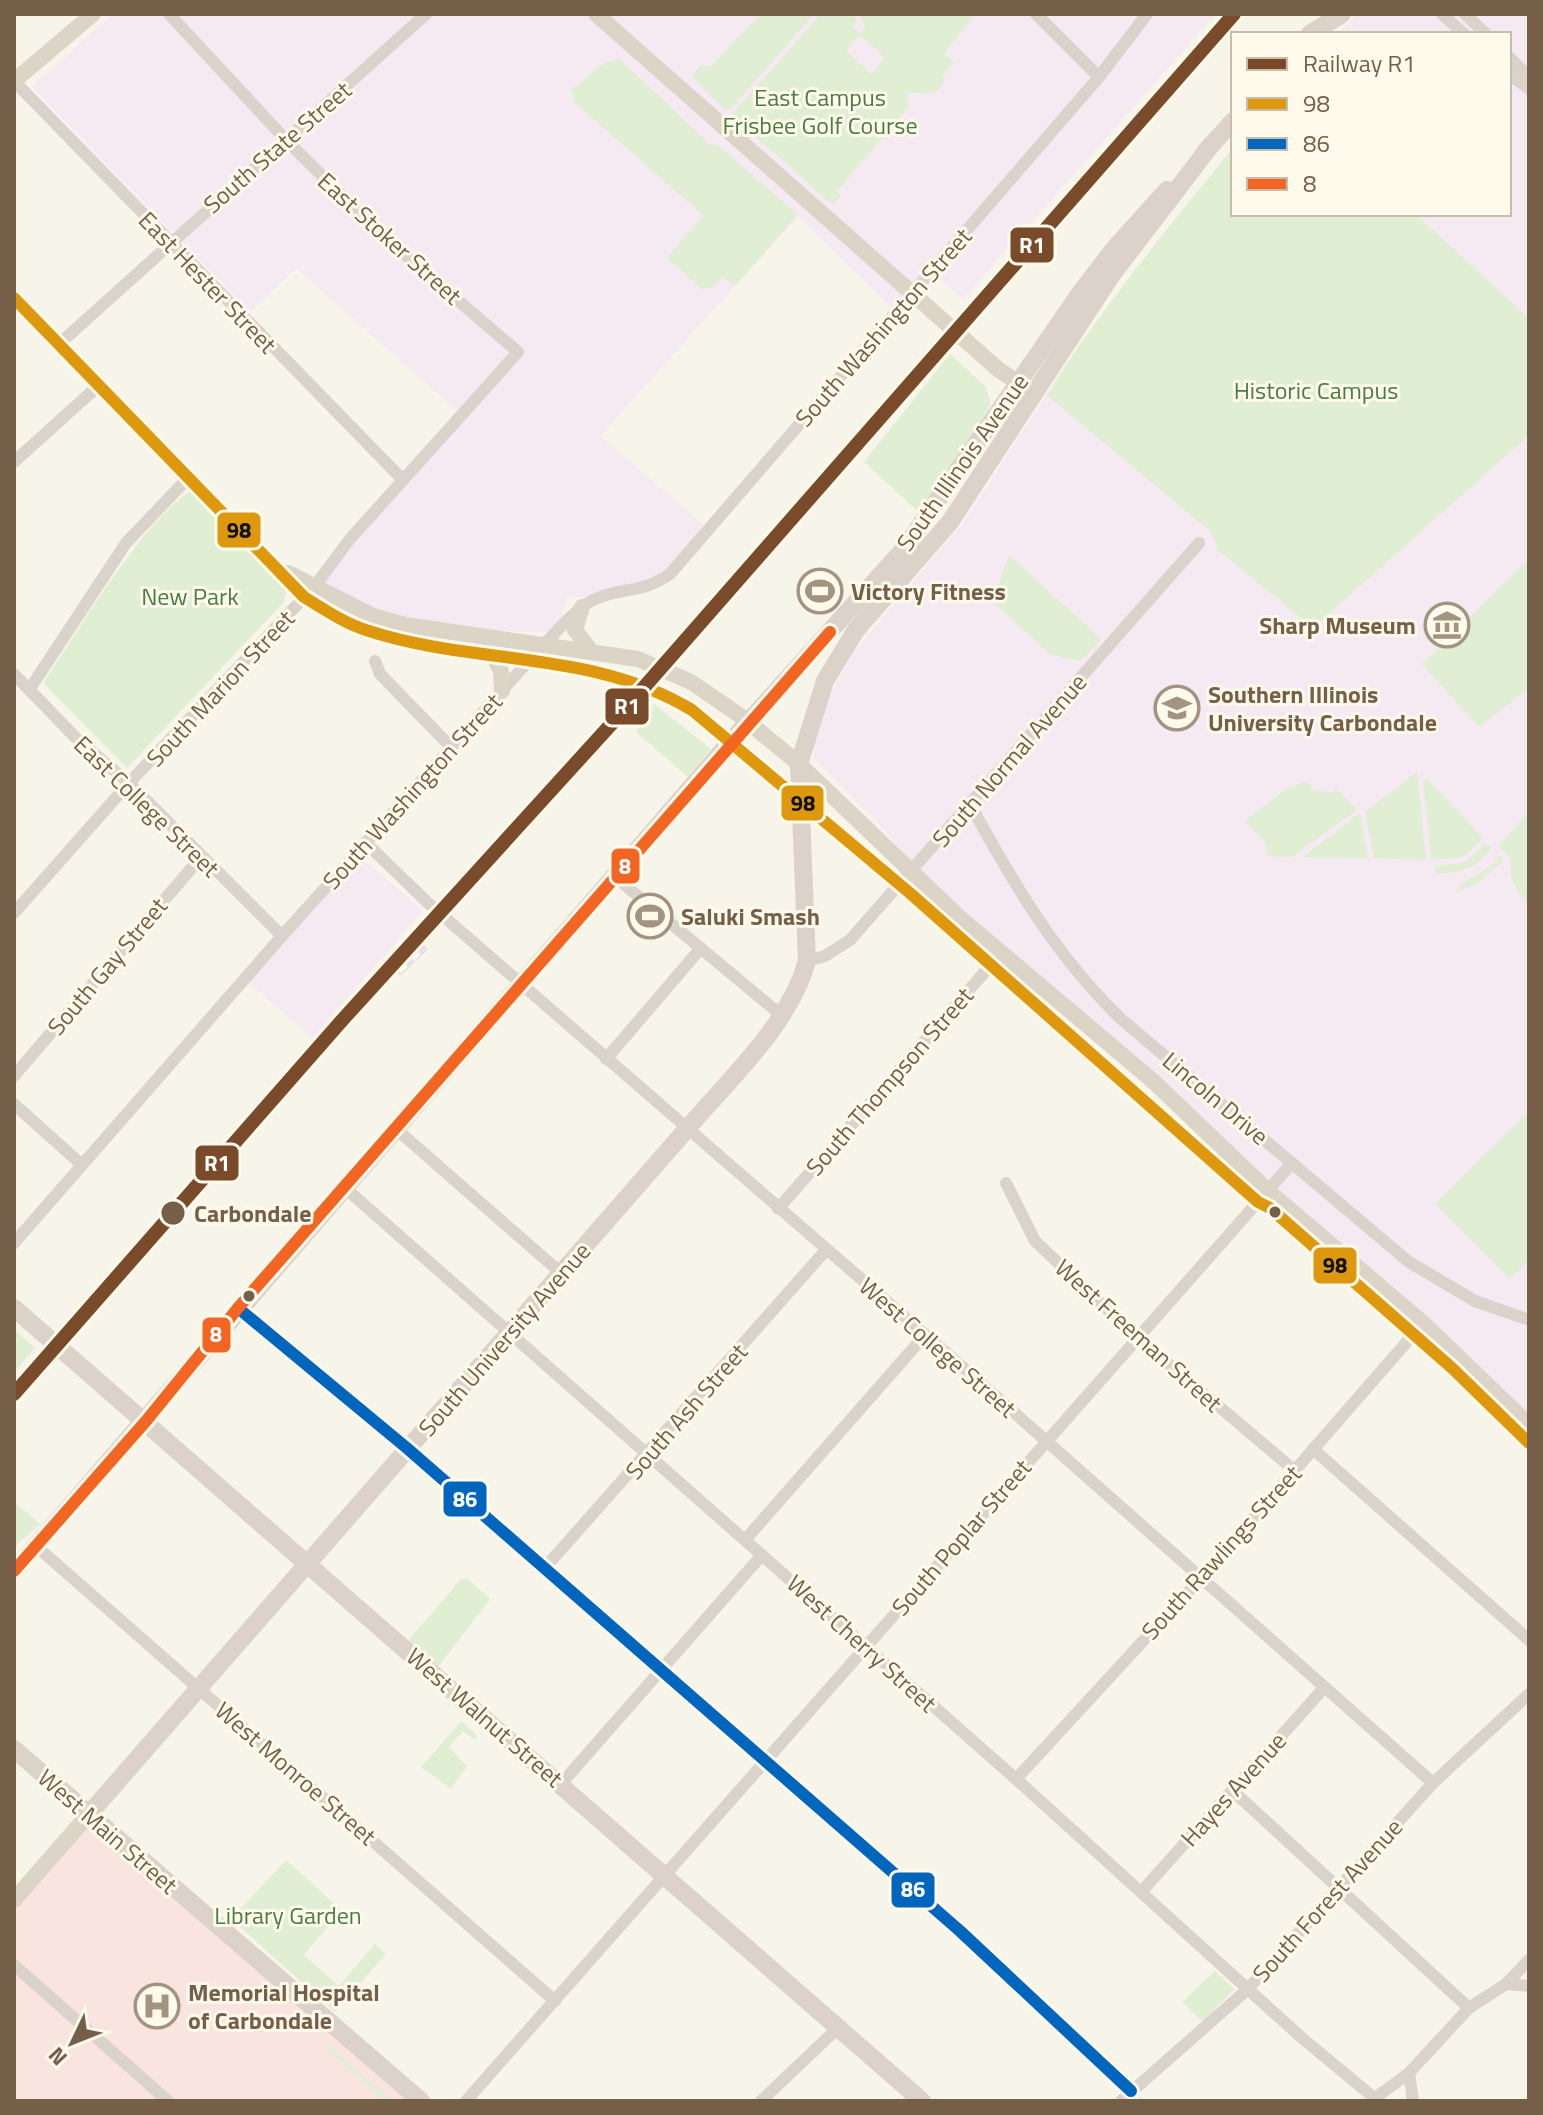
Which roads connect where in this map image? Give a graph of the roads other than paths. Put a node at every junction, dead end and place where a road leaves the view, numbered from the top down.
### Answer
1 (93, 14) edge
2 (169, 14) edge
3 (426, 14) edge
4 (596, 14) edge
5 (1036, 14) edge
6 (1147, 14) edge
7 (1328, 14) edge
8 (1342, 14) edge
9 (1442, 14) edge
10 (1465, 14) edge
11 (1312, 32) edge
12 (1313, 32) edge
13 (1462, 32) edge
14 (1484, 32) edge
15 (1511, 59) edge
16 (1511, 76) edge
17 (1099, 77) junction
18 (1529, 77) edge
19 (14, 81) edge
20 (1529, 89) edge
21 (1231, 123) edge
22 (286, 140) junction
23 (1211, 145) junction
24 (169, 243) junction
25 (913, 293) junction
26 (14, 298) edge
27 (58, 345) junction
28 (518, 352) joint
29 (1017, 382) junction
30 (98, 386) junction
31 (1035, 393) junction
32 (14, 462) edge
33 (189, 477) junction
34 (403, 480) junction
35 (1199, 543) dead end
36 (309, 592) junction
37 (582, 607) junction
38 (544, 644) junction
39 (591, 651) junction
40 (493, 655) junction
41 (375, 661) dead end
42 (530, 662) junction
43 (14, 674) edge
44 (29, 690) junction
45 (502, 691) junction
46 (749, 722) junction
47 (731, 741) junction
48 (451, 747) junction
49 (799, 764) junction
50 (129, 783) junction
51 (798, 799) junction
52 (970, 804) junction
53 (366, 843) junction
54 (201, 857) junction
55 (614, 876) junction
56 (905, 879) junction
57 (14, 913) edge
58 (282, 936) junction
59 (701, 948) junction
60 (996, 959) junction
61 (807, 961) junction
62 (520, 984) junction
63 (781, 1015) junction
64 (606, 1059) junction
65 (14, 1076) edge
66 (14, 1104) edge
67 (395, 1128) junction
68 (686, 1130) junction
69 (1292, 1163) junction
70 (82, 1165) junction
71 (1006, 1183) dead end
72 (344, 1187) junction
73 (1263, 1197) junction
74 (778, 1209) junction
75 (14, 1243) edge
76 (826, 1250) junction
77 (561, 1273) junction
78 (14, 1308) edge
79 (238, 1308) junction
80 (1529, 1320) edge
81 (1418, 1328) junction
82 (508, 1334) junction
83 (925, 1335) junction
84 (1138, 1338) junction
85 (146, 1421) junction
86 (1529, 1425) edge
87 (1046, 1442) junction
88 (1529, 1443) edge
89 (408, 1449) junction
90 (1313, 1449) junction
91 (648, 1455) junction
92 (1294, 1470) junction
93 (745, 1540) junction
94 (36, 1546) junction
95 (762, 1555) junction
96 (309, 1563) junction
97 (543, 1570) junction
98 (14, 1571) edge
99 (1202, 1577) junction
100 (1529, 1640) edge
101 (866, 1645) junction
102 (660, 1672) junction
103 (200, 1687) junction
104 (1324, 1688) junction
105 (1529, 1694) edge
106 (14, 1749) edge
107 (764, 1760) junction
108 (1016, 1779) junction
109 (1433, 1783) junction
110 (561, 1784) junction
111 (1233, 1791) junction
112 (89, 1814) junction
113 (663, 1874) junction
114 (1342, 1887) junction
115 (1142, 1891) junction
116 (14, 1900) edge
117 (1529, 1960) edge
118 (14, 1965) edge
119 (1506, 1984) junction
120 (1529, 1986) edge
121 (1248, 1989) junction
122 (555, 2001) junction
123 (1469, 2008) junction
124 (838, 2028) junction
125 (1409, 2073) junction
126 (1131, 2091) junction
127 (1375, 2100) edge
128 (168, 2101) edge
129 (421, 2101) edge
130 (466, 2101) edge
131 (761, 2101) edge
132 (922, 2101) edge
133 (1121, 2101) edge
134 (1413, 2101) edge

1 - 19 main road
2 - 22 street, East Stoker Street
3 - 22 street, South State Street
4 - 25 main road
5 - 17 street
6 - 17 street, South Washington Street
7 - 11 highway
8 - 12 highway
9 - 13 street
10 - 14 street
15 - 18 street
16 - 20 street
17 - 25 street, South Washington Street
19 - 24 street, East Hester Street
21 - 23 highway, South Illinois Avenue
22 - 24 street, South State Street
22 - 28 street, East Stoker Street
23 - 29 highway, South Illinois Avenue
23 - 31 highway, South Illinois Avenue
24 - 27 street, South State Street
24 - 34 street, East Hester Street
25 - 29 main road
25 - 37 street, South Washington Street
26 - 27 main road
27 - 30 main road
28 - 34 street, South Marion Street
29 - 31 main road
29 - 46 highway, South Illinois Avenue
30 - 32 street
30 - 33 main road
31 - 49 highway, South Illinois Avenue
33 - 36 main road
33 - 44 street
34 - 36 street, South Marion Street
35 - 52 street, South Normal Avenue
36 - 38 main road
36 - 40 main road
36 - 50 street, South Marion Street
37 - 38 street, South Washington Street
37 - 39 main road
38 - 39 main road
38 - 42 street, South Washington Street
39 - 46 main road
40 - 42 main road
40 - 45 main road
41 - 48 street
42 - 45 street, South Washington Street
42 - 47 main road
43 - 44 street, East College Street
44 - 50 street, East College Street
45 - 48 street, South Washington Street
46 - 47 highway, South Illinois Avenue
46 - 49 main road
47 - 51 main road
47 - 55 highway, South Illinois Avenue
48 - 53 street, South Washington Street
49 - 51 highway, South Illinois Avenue
49 - 56 main road
50 - 54 street, East College Street
50 - 57 street, South Marion Street
51 - 56 main road
51 - 61 highway, South Illinois Avenue
52 - 56 street, South Normal Avenue
52 - 69 street, Lincoln Drive
53 - 58 street, South Washington Street
53 - 62 street, West College Street
54 - 58 street, East College Street
54 - 65 street, South Gay Street
55 - 59 street
55 - 62 highway, South Illinois Avenue
56 - 60 main road
56 - 61 street, South Normal Avenue
58 - 70 street, South Washington Street
59 - 63 street
59 - 64 street
60 - 73 main road
60 - 74 street, South Thompson Street
61 - 63 highway, South University Avenue
62 - 64 street, West College Street
62 - 67 highway, South Illinois Avenue
63 - 68 highway, South University Avenue
64 - 68 street, West College Street
66 - 70 street
67 - 72 highway, South Illinois Avenue
67 - 77 street
68 - 74 street, West College Street
68 - 77 highway, South University Avenue
69 - 73 street, South Poplar Street
69 - 80 street, Lincoln Drive
70 - 75 street, South Washington Street
71 - 84 street, West Freeman Street
72 - 79 highway, South Illinois Avenue
72 - 82 street, West Cherry Street
73 - 81 main road
73 - 84 street, South Poplar Street
74 - 76 street, West College Street
76 - 83 street, West College Street
76 - 91 street, South Ash Street
77 - 82 highway, South University Avenue
78 - 85 highway, West Walnut Street
79 - 85 highway, South Illinois Avenue
79 - 89 street
81 - 86 main road
81 - 88 main road
81 - 90 street, South Rawlings Street
82 - 89 highway, South University Avenue
82 - 91 street, West Cherry Street
83 - 87 street, West College Street
83 - 93 street
84 - 87 street, South Poplar Street
84 - 92 street, West Freeman Street
85 - 94 highway, South Illinois Avenue
85 - 96 highway, West Walnut Street
87 - 99 street, West College Street
87 - 101 street, South Poplar Street
89 - 96 highway, South University Avenue
89 - 97 street
90 - 92 street, South Rawlings Street
90 - 100 street
91 - 93 street, West Cherry Street
91 - 97 street, South Ash Street
92 - 99 street, South Rawlings Street
93 - 95 street, West Cherry Street
94 - 98 highway, South Illinois Avenue
94 - 103 street, West Monroe Street
95 - 101 street, West Cherry Street
95 - 102 street
96 - 103 highway, South University Avenue
96 - 110 highway, West Walnut Street
97 - 102 street
99 - 104 street, West College Street
99 - 108 street, South Rawlings Street
101 - 107 street, South Poplar Street
101 - 108 street, West Cherry Street
102 - 107 street
102 - 110 street
103 - 112 highway, South University Avenue
103 - 122 street, West Monroe Street
104 - 109 street, West College Street
104 - 111 street, Hayes Avenue
105 - 109 street, South Forest Avenue
106 - 112 highway, West Main Street
107 - 113 street, South Poplar Street
107 - 126 street
108 - 115 street, West Cherry Street
109 - 114 street, South Forest Avenue
110 - 113 highway, West Walnut Street
111 - 114 street
111 - 115 street, Hayes Avenue
112 - 116 main road
112 - 129 highway, West Main Street
113 - 122 street, South Poplar Street
113 - 124 highway, West Walnut Street
114 - 121 street, South Forest Avenue
114 - 123 street
115 - 121 street, West Cherry Street
117 - 119 street
118 - 128 street
119 - 120 street
119 - 123 street
121 - 126 street, South Forest Avenue
121 - 127 street, West Cherry Street
122 - 130 street, South Poplar Street
123 - 125 street
124 - 131 street
124 - 132 highway, West Walnut Street
125 - 127 street
125 - 134 street
126 - 133 street, South Forest Avenue

